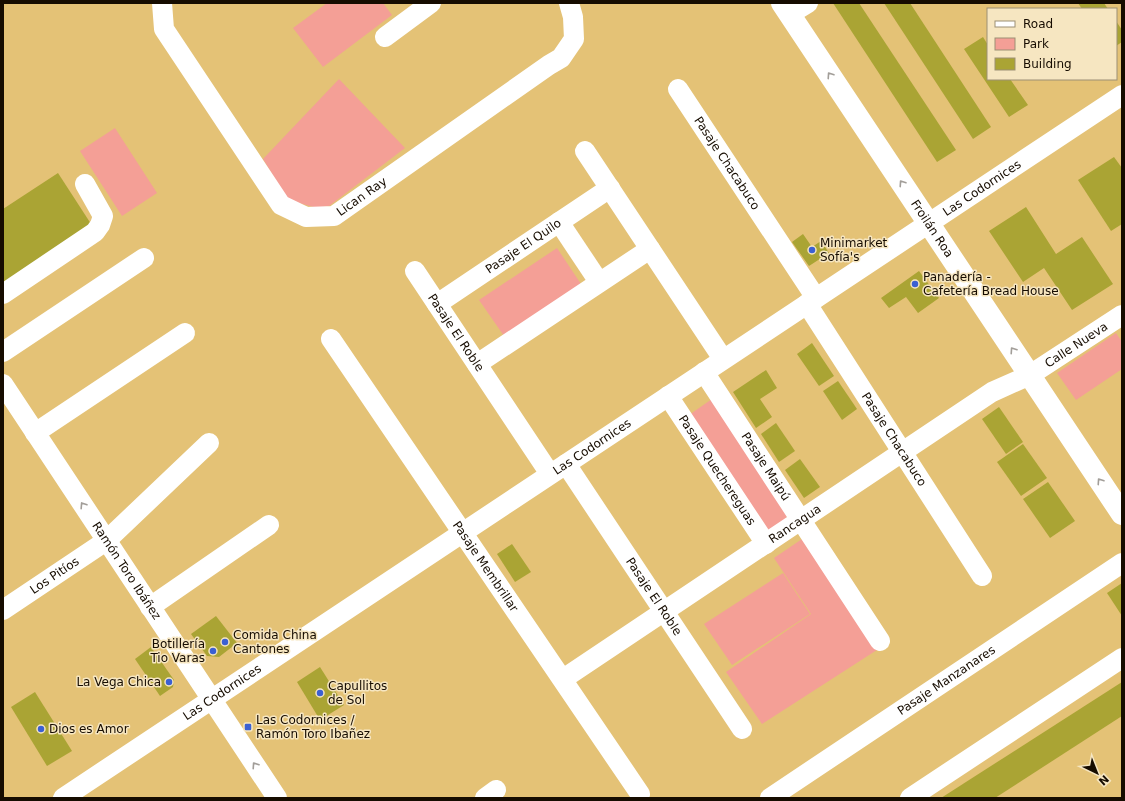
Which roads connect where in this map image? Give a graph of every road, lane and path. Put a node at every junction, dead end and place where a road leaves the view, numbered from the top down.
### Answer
1 (162, 3) edge
2 (431, 3) edge
3 (569, 3) edge
4 (808, 3) edge
5 (786, 9) edge
6 (385, 38) dead end
7 (678, 89) dead end
8 (1122, 96) edge
9 (585, 151) dead end
10 (85, 184) dead end
11 (610, 188) junction
12 (559, 222) junction
13 (928, 223) junction
14 (650, 249) junction
15 (144, 258) dead end
16 (415, 271) dead end
17 (599, 282) junction
18 (3, 294) edge
19 (812, 301) junction
20 (437, 304) junction
21 (1122, 315) edge
22 (184, 333) dead end
23 (331, 339) dead end
24 (3, 352) edge
25 (723, 359) junction
26 (477, 364) junction
27 (704, 372) junction
28 (1030, 375) junction
29 (6, 396) edge
30 (668, 396) junction
31 (35, 433) junction
32 (209, 443) dead end
33 (903, 452) junction
34 (558, 469) junction
35 (1122, 514) edge
36 (801, 521) junction
37 (269, 525) dead end
38 (464, 532) junction
39 (106, 541) junction
40 (766, 544) junction
41 (1122, 563) edge
42 (982, 576) dead end
43 (150, 607) junction
44 (3, 610) edge
45 (664, 612) junction
46 (880, 641) dead end
47 (1122, 658) edge
48 (563, 679) junction
49 (211, 699) junction
50 (742, 729) dead end
51 (640, 794) dead end
52 (63, 798) edge
53 (277, 798) edge
54 (770, 798) edge
55 (910, 798) edge

1 - 3 street, Lican Ray
2 - 6 street
4 - 5 street
13 -> 5 main road, Froilán Roa
7 - 19 street, Pasaje Chacabuco
8 - 13 street, Las Codornices
9 - 11 street
10 - 18 street
11 - 12 street, Pasaje El Quilo
11 - 14 street
12 - 17 street
12 - 20 street, Pasaje El Quilo
13 - 19 street, Las Codornices
28 -> 13 main road, Froilán Roa
14 - 17 street
14 - 25 street
15 - 24 street
16 - 20 street, Pasaje El Roble
17 - 26 street
19 - 25 street, Las Codornices
19 - 33 street, Pasaje Chacabuco
20 - 26 street, Pasaje El Roble
21 - 28 street, Calle Nueva
22 - 31 street
23 - 38 street, Pasaje Membrillar
25 - 27 street, Las Codornices
26 - 34 street, Pasaje El Roble
27 - 30 street, Las Codornices
27 - 36 street, Pasaje Maipú
28 - 33 street, Rancagua
35 -> 28 main road, Froilán Roa
29 - 31 street, Ramón Toro Ibáñez
30 - 34 street, Las Codornices
30 - 40 street, Pasaje Quechereguas
39 -> 31 street, Ramón Toro Ibáñez
32 - 39 street, Los Pitíos
33 - 36 street, Rancagua
33 - 42 street, Pasaje Chacabuco
34 - 38 street, Las Codornices
34 - 45 street, Pasaje El Roble
36 - 40 street, Rancagua
36 - 46 street, Pasaje Maipú
37 - 43 street
38 - 48 street, Pasaje Membrillar
38 - 49 street, Las Codornices
39 - 43 street, Ramón Toro Ibáñez
39 - 44 street, Los Pitíos
40 - 45 street, Rancagua
41 - 54 street, Pasaje Manzanares
43 - 49 street, Ramón Toro Ibáñez
45 - 48 street, Rancagua
45 - 50 street, Pasaje El Roble
47 - 55 street
48 - 51 street, Pasaje Membrillar
49 - 52 street, Las Codornices
53 -> 49 street, Ramón Toro Ibáñez

